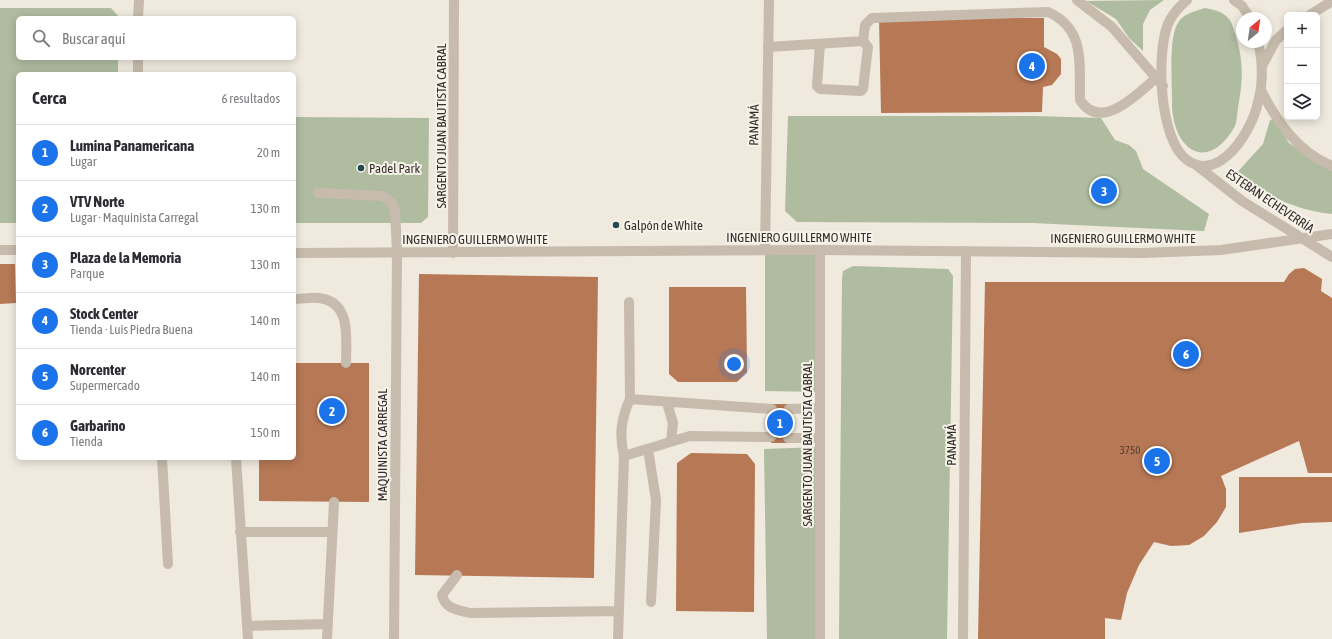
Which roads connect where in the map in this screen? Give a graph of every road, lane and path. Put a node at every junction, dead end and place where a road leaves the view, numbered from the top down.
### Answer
1 (139, 0) edge
2 (454, 0) edge
3 (769, 0) edge
4 (1077, 0) edge
5 (1186, 0) edge
6 (1234, 0) edge
7 (1332, 1) edge
8 (1246, 12) edge
9 (1315, 12) edge
10 (138, 16) edge
11 (1284, 33) edge
12 (862, 41) junction
13 (820, 44) junction
14 (768, 47) junction
15 (1259, 48) edge
16 (138, 60) edge
17 (1262, 66) junction
18 (138, 72) edge
19 (1159, 82) junction
20 (1261, 90) junction
21 (1195, 164) junction
22 (1332, 166) edge
23 (318, 193) dead end
24 (1332, 234) edge
25 (1303, 239) junction
26 (0, 250) edge
27 (16, 250) edge
28 (765, 250) junction
29 (820, 250) junction
30 (966, 250) junction
31 (397, 252) junction
32 (296, 253) edge
33 (453, 253) junction
34 (1332, 257) edge
35 (296, 299) edge
36 (630, 302) dead end
37 (346, 363) dead end
38 (630, 399) junction
39 (667, 403) junction
40 (820, 408) junction
41 (772, 409) dead end
42 (789, 409) dead end
43 (771, 437) dead end
44 (788, 438) dead end
45 (820, 438) junction
46 (671, 441) junction
47 (648, 449) junction
48 (624, 456) junction
49 (162, 460) edge
50 (236, 460) edge
51 (334, 502) dead end
52 (240, 532) junction
53 (332, 532) junction
54 (168, 564) dead end
55 (457, 575) dead end
56 (651, 602) dead end
57 (619, 611) junction
58 (327, 624) junction
59 (247, 626) junction
60 (248, 639) edge
61 (327, 639) edge
62 (394, 639) edge
63 (618, 639) edge
64 (820, 639) edge
65 (963, 639) edge

1 - 10 street
2 - 33 street, SARGENTO JUAN BAUTISTA CABRAL
3 - 14 street, PANAMÁ
4 - 19 street
5 - 19 street, ESTEBAN ECHEVERRÍA
6 - 8 street
7 - 9 street
11 - 17 street
12 - 13 street
12 - 13 street
12 - 19 street
13 - 14 street
14 - 28 street, PANAMÁ
15 - 17 street
16 - 18 street
17 - 20 street
19 - 21 street, ESTEBAN ECHEVERRÍA
20 - 21 street
20 - 22 street
21 - 25 street, ESTEBAN ECHEVERRÍA
23 - 31 street, MAQUINISTA CARREGAL
24 - 25 street, INGENIERO GUILLERMO WHITE
25 - 30 street, INGENIERO GUILLERMO WHITE
25 - 34 street, ESTEBAN ECHEVERRÍA
26 - 27 street
28 - 29 street, INGENIERO GUILLERMO WHITE
28 - 33 street, INGENIERO GUILLERMO WHITE
29 - 30 street, INGENIERO GUILLERMO WHITE
29 - 40 street, SARGENTO JUAN BAUTISTA CABRAL
30 - 65 street, PANAMÁ
31 - 32 street, INGENIERO GUILLERMO WHITE
31 - 33 street, INGENIERO GUILLERMO WHITE
31 - 62 street, MAQUINISTA CARREGAL
35 - 37 street
36 - 38 street
38 - 39 street
38 - 48 street
39 - 41 street
39 - 46 street
40 - 42 street
40 - 45 street, SARGENTO JUAN BAUTISTA CABRAL
43 - 46 street
44 - 45 street
45 - 64 street, SARGENTO JUAN BAUTISTA CABRAL
46 - 47 street
47 - 48 street
47 - 56 street
48 - 57 street
49 - 54 street
50 - 52 street
51 - 53 street
52 - 53 street
52 - 59 street
53 - 58 street
55 - 57 street
57 - 63 street
58 - 59 street
58 - 61 street
59 - 60 street

